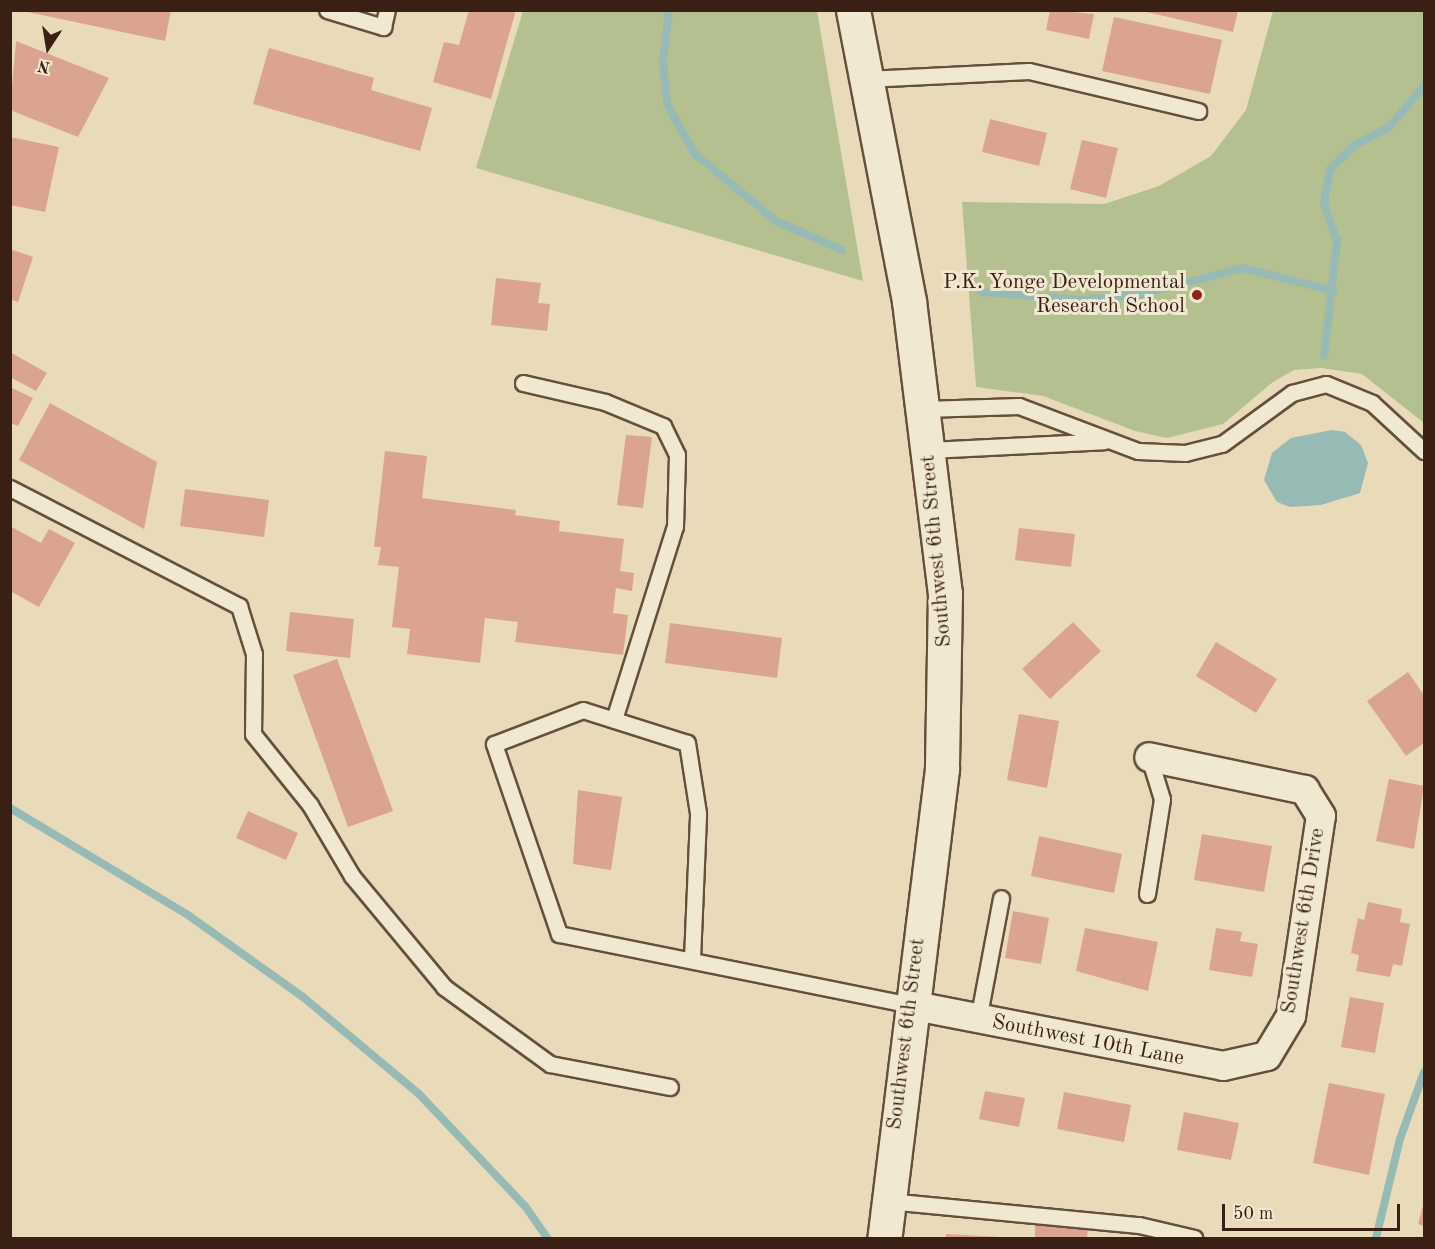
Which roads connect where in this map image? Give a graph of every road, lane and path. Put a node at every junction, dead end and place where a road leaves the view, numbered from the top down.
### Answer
1 (327, 10) edge
2 (387, 10) edge
3 (852, 10) edge
4 (866, 79) junction
5 (1198, 111) dead end
6 (524, 383) dead end
7 (924, 409) junction
8 (1104, 441) junction
9 (929, 450) junction
10 (1425, 451) edge
11 (12, 489) edge
12 (614, 720) junction
13 (1149, 757) joint
14 (1147, 894) dead end
15 (1001, 898) dead end
16 (692, 959) junction
17 (910, 1005) junction
18 (978, 1020) junction
19 (1267, 1056) joint
20 (670, 1087) dead end
21 (888, 1200) junction
22 (1129, 1231) edge
23 (1198, 1238) edge
24 (884, 1239) edge

1 - 2 lane
3 - 4 street, Southwest 6th Street
4 - 5 lane
4 - 7 street, Southwest 6th Street
6 - 12 lane
7 - 8 lane
7 - 9 street, Southwest 6th Street
8 - 9 lane
8 - 10 lane
9 - 17 street, Southwest 6th Street
11 - 20 lane
12 - 16 lane
12 - 16 lane
13 - 14 lane
13 - 19 street, Southwest 6th Drive
15 - 18 lane
16 - 17 lane
17 - 18 street, Southwest 10th Lane
17 - 21 street, Southwest 6th Street
18 - 19 street, Southwest 10th Lane
21 - 22 lane
21 - 24 street, Southwest 6th Street
22 - 23 lane

